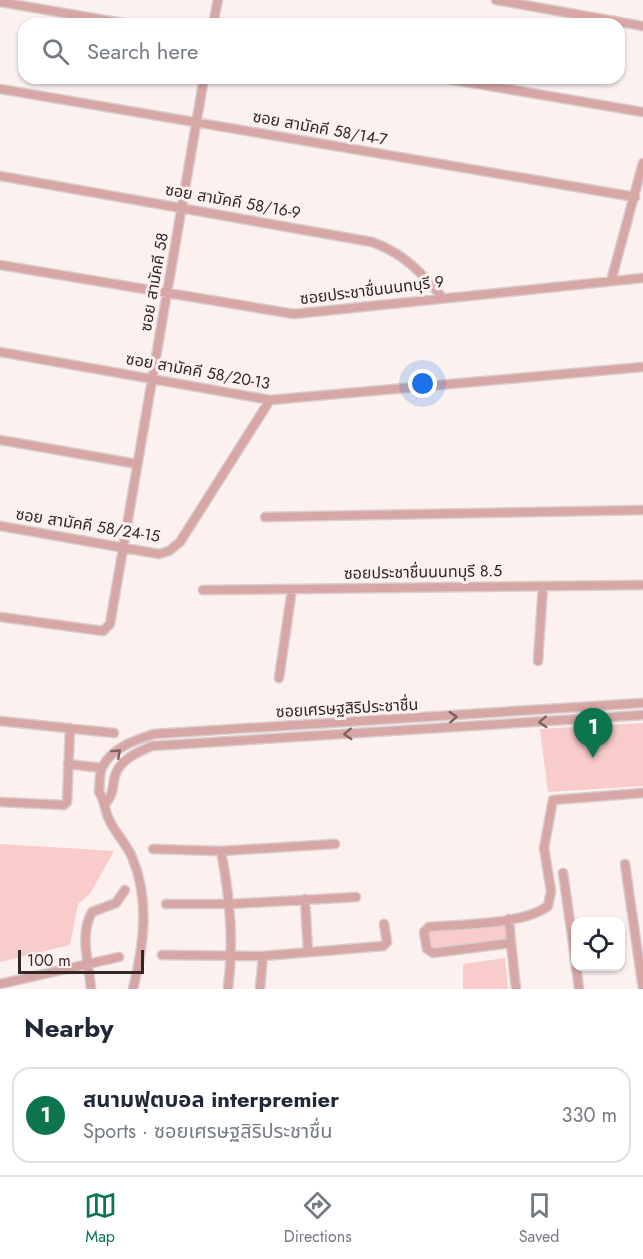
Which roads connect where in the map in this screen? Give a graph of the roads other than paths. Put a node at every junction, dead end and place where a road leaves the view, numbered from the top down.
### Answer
1 (218, 0) edge
2 (496, 0) edge
3 (0, 2) edge
4 (93, 18) edge
5 (214, 18) edge
6 (598, 18) edge
7 (625, 23) edge
8 (643, 26) edge
9 (203, 84) edge
10 (477, 84) edge
11 (0, 89) edge
12 (643, 112) edge
13 (197, 122) junction
14 (643, 163) edge
15 (0, 176) edge
16 (635, 197) junction
17 (182, 207) junction
18 (0, 265) edge
19 (643, 278) edge
20 (611, 281) junction
21 (167, 292) junction
22 (442, 297) junction
23 (0, 352) edge
24 (643, 367) edge
25 (152, 379) junction
26 (270, 400) junction
27 (0, 440) edge
28 (137, 464) junction
29 (643, 510) edge
30 (265, 517) dead end
31 (0, 526) edge
32 (123, 548) junction
33 (643, 585) edge
34 (543, 586) junction
35 (292, 589) junction
36 (202, 590) dead end
37 (0, 617) edge
38 (538, 661) dead end
39 (279, 678) dead end
40 (643, 704) edge
41 (643, 715) edge
42 (0, 721) edge
43 (70, 728) junction
44 (114, 733) dead end
45 (68, 764) junction
46 (102, 768) junction
47 (643, 793) edge
48 (0, 802) edge
49 (106, 803) junction
50 (335, 844) dead end
51 (153, 849) dead end
52 (221, 851) junction
53 (625, 864) dead end
54 (563, 873) dead end
55 (125, 890) dead end
56 (356, 897) dead end
57 (305, 899) junction
58 (166, 904) dead end
59 (231, 904) junction
60 (509, 919) junction
61 (384, 924) dead end
62 (571, 930) edge
63 (511, 943) junction
64 (308, 952) junction
65 (162, 955) dead end
66 (232, 956) junction
67 (263, 956) junction
68 (119, 957) dead end
69 (89, 964) junction
70 (577, 971) edge
71 (0, 984) edge
72 (91, 989) edge
73 (133, 989) edge
74 (228, 989) edge
75 (260, 989) edge
76 (516, 989) edge
77 (579, 989) edge
78 (643, 989) edge

1 - 5 street
2 - 6 street
3 - 4 street
7 - 8 street
9 - 13 street, ซอย สามัคคี 58
10 - 12 street
11 - 13 street, ซอย สามัคคี 58/14-7
13 - 16 street, ซอย สามัคคี 58/14-7
13 - 17 street, ซอย สามัคคี 58
14 - 16 street
15 - 17 street, ซอย สามัคคี 58/16-9
16 - 20 street
17 - 21 street, ซอย สามัคคี 58
17 - 22 street, ซอย สามัคคี 58/16-9
18 - 21 street, ซอยประชาชื่นนนทบุรี 9
19 - 20 street, ซอยประชาชื่นนนทบุรี 9
20 - 22 street, ซอยประชาชื่นนนทบุรี 9
21 - 22 street, ซอยประชาชื่นนนทบุรี 9
21 - 25 street, ซอย สามัคคี 58
23 - 25 street, ซอย สามัคคี 58/20-13
24 - 26 street, ซอย สามัคคี 58/20-13
25 - 26 street, ซอย สามัคคี 58/20-13
25 - 28 street, ซอย สามัคคี 58
26 - 32 street, ซอย สามัคคี 58/24-15
27 - 28 street
28 - 32 street, ซอย สามัคคี 58
29 - 30 street
31 - 32 street, ซอย สามัคคี 58/24-15
32 - 37 street, ซอย สามัคคี 58
33 - 34 street, ซอยประชาชื่นนนทบุรี 8.5
34 - 35 street, ซอยประชาชื่นนนทบุรี 8.5
34 - 38 street
35 - 36 street, ซอยประชาชื่นนนทบุรี 8.5
35 - 39 street
46 -> 40 street, ซอยเศรษฐสิริประชาชื่น
41 -> 49 street, ซอยเศรษฐสิริประชาชื่น
42 - 43 street
43 - 44 street
43 - 45 street
45 - 46 street
45 - 48 street
46 - 49 street
47 - 60 street
49 - 73 street
50 - 52 street
51 - 52 street
52 - 59 street
53 - 78 street
54 - 62 street
55 - 69 street
56 - 57 street
57 - 59 street
57 - 64 street
58 - 59 street
59 - 66 street
60 - 63 street
60 - 63 street
61 - 64 street
63 - 76 street
64 - 67 street
65 - 66 street
66 - 67 street
66 - 74 street
67 - 75 street
68 - 69 street
69 - 71 street
69 - 72 street
70 - 77 street

